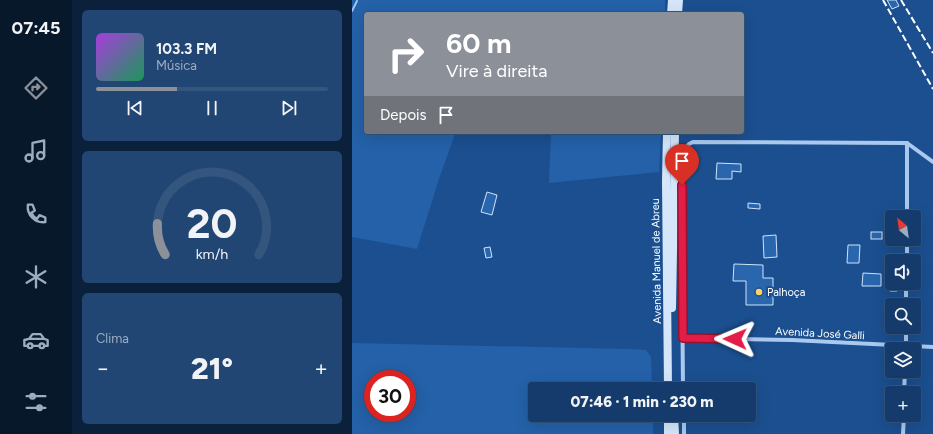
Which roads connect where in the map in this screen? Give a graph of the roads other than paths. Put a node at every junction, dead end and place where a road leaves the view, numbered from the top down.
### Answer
1 (672, 0) edge
2 (679, 0) edge
3 (671, 12) edge
4 (678, 12) edge
5 (667, 134) edge
6 (675, 134) edge
7 (907, 143) junction
8 (933, 162) edge
9 (907, 210) edge
10 (683, 338) junction
11 (885, 347) edge
12 (921, 348) edge
13 (933, 348) edge
14 (668, 382) edge
15 (673, 382) edge
16 (683, 382) edge
17 (668, 422) edge
18 (674, 422) edge
19 (684, 422) edge
20 (904, 422) edge
21 (668, 434) edge
22 (675, 434) edge
23 (684, 434) edge
24 (903, 434) edge

1 - 3 main road
2 - 4 main road
5 - 14 main road, Avenida Manuel de Abreu
6 - 15 main road, Avenida Manuel de Abreu
7 - 8 street
7 - 9 street
7 - 10 street
10 - 11 street, Avenida José Galli
10 - 16 street
12 - 13 street, Avenida José Galli
17 - 21 main road
18 - 22 main road
19 - 23 street
20 - 24 street

